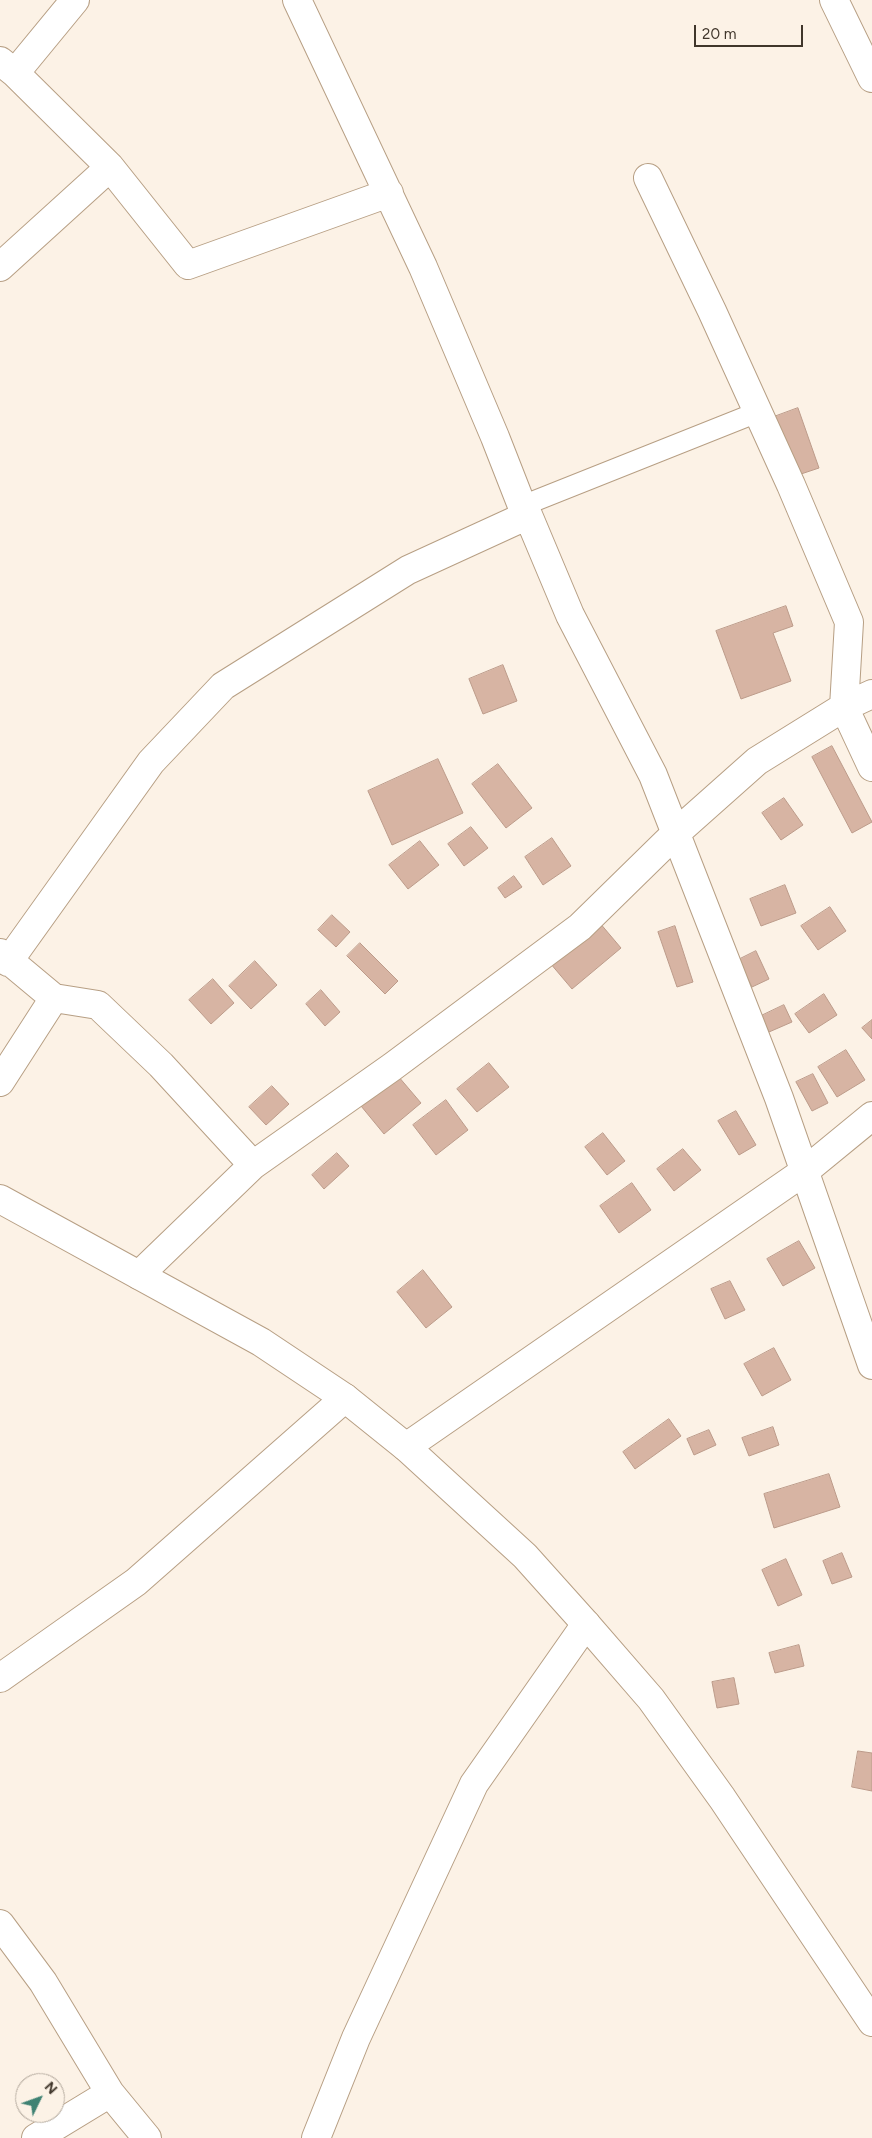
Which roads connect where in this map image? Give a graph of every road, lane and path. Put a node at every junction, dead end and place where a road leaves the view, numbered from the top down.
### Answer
1 (75, 0) edge
2 (298, 0) edge
3 (834, 0) edge
4 (8, 67) edge
5 (872, 78) edge
6 (110, 167) junction
7 (648, 178) dead end
8 (389, 193) junction
9 (0, 267) edge
10 (758, 412) junction
11 (525, 511) junction
12 (872, 694) edge
13 (844, 707) junction
14 (872, 767) edge
15 (676, 833) junction
16 (4, 958) edge
17 (54, 998) junction
18 (0, 1082) edge
19 (872, 1116) edge
20 (253, 1165) junction
21 (805, 1171) junction
22 (0, 1199) edge
23 (139, 1275) junction
24 (872, 1365) edge
25 (345, 1398) junction
26 (406, 1448) junction
27 (586, 1624) junction
28 (0, 1678) edge
29 (0, 1924) edge
30 (872, 2022) edge
31 (110, 2093) junction
32 (36, 2138) edge
33 (147, 2138) edge
34 (316, 2138) edge

1 - 4 street
2 - 8 street
3 - 5 street
4 - 6 street
6 - 8 street
6 - 9 street
7 - 10 street
8 - 11 street
10 - 11 lane
10 - 13 street
11 - 15 street
11 - 16 street
12 - 13 street
13 - 14 street
13 - 15 street
15 - 20 street
15 - 21 street
16 - 17 street
17 - 18 street
17 - 20 street
19 - 21 street
20 - 23 street
21 - 24 street
21 - 26 street
22 - 23 street
23 - 25 street
25 - 26 street
25 - 28 street
26 - 27 street
27 - 30 street
27 - 34 street
29 - 31 street
31 - 32 street
31 - 33 street

